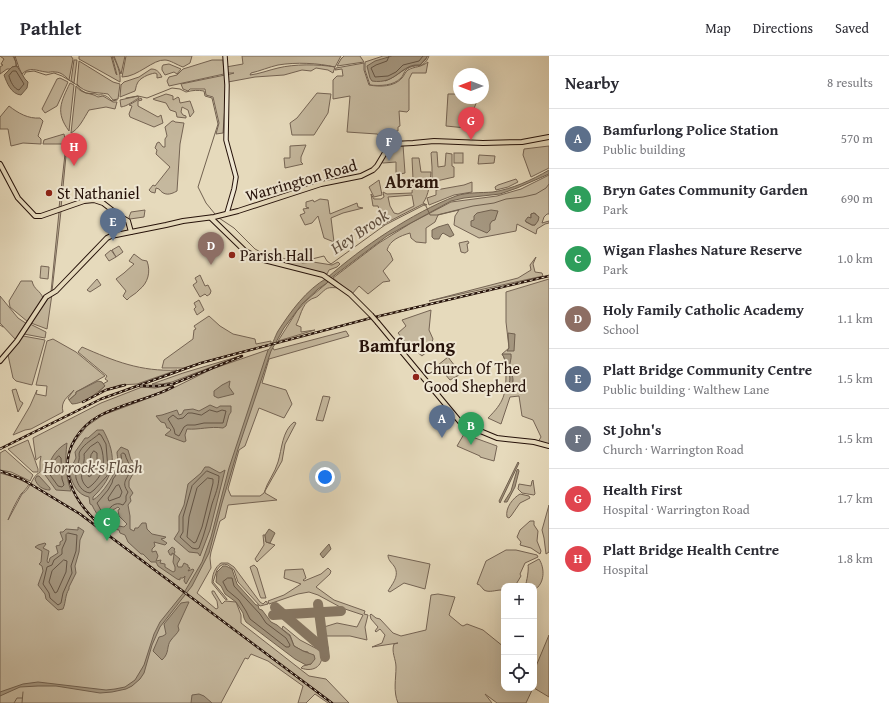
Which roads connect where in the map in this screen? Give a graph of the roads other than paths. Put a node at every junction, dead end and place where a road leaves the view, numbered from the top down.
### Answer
1 (225, 56) edge
2 (549, 137) edge
3 (0, 164) edge
4 (227, 213) junction
5 (215, 217) junction
6 (130, 230) junction
7 (0, 361) edge
8 (549, 446) edge

1 - 4 main road
2 - 4 main road, Warrington Road
3 - 6 main road
4 - 5 main road, Warrington Road
5 - 6 main road, Warrington Road
5 - 8 main road, bridge
6 - 7 main road

